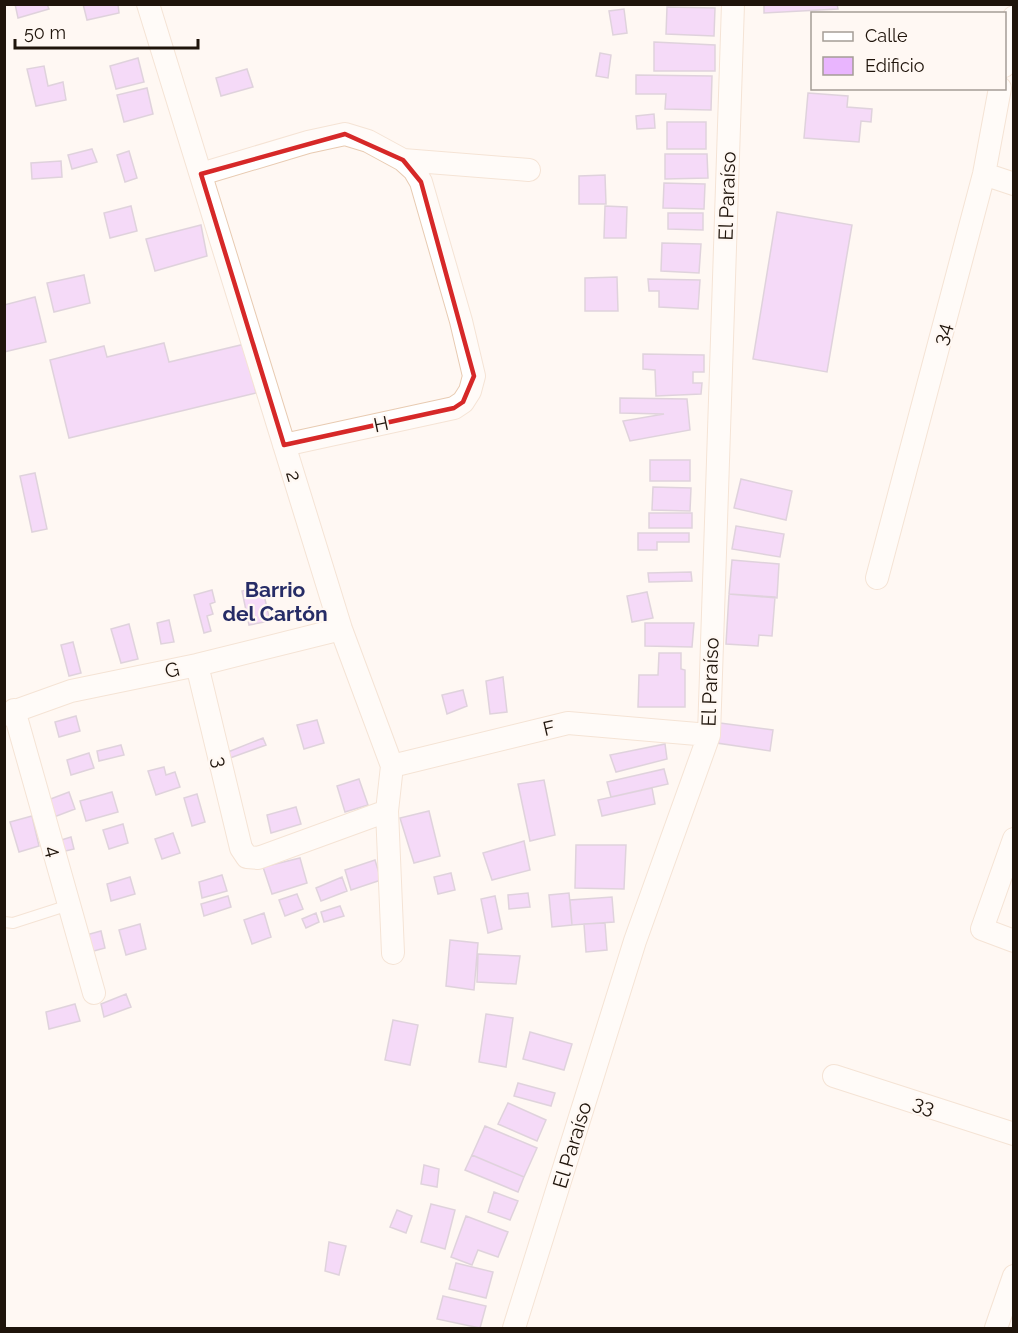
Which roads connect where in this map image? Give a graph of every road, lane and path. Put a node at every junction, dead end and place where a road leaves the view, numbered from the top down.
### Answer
1 (148, 4) edge
2 (733, 4) edge
3 (1014, 17) edge
4 (1006, 61) edge
5 (1000, 90) edge
6 (403, 160) junction
7 (529, 170) dead end
8 (201, 174) junction
9 (984, 174) junction
10 (1014, 184) edge
11 (284, 445) junction
12 (877, 578) dead end
13 (341, 629) junction
14 (197, 665) junction
15 (9, 713) edge
16 (709, 735) junction
17 (392, 766) junction
18 (387, 811) junction
19 (1014, 839) edge
20 (69, 905) junction
21 (4, 922) edge
22 (1014, 941) edge
23 (393, 953) dead end
24 (94, 993) dead end
25 (834, 1076) dead end
26 (1014, 1134) edge
27 (1014, 1276) edge
28 (514, 1329) edge
29 (996, 1329) edge

1 - 8 street, 2
2 - 16 street, El Paraíso
3 - 4 street
5 - 9 street, 34
6 - 7 street
6 - 8 street
6 - 11 street, H
8 - 11 street, 2
9 - 10 street
9 - 12 street, 34
11 - 13 street, 2
13 - 14 street, G
13 - 17 street, 2
14 - 15 street, G
14 - 18 street, 3
15 - 20 street, 4
16 - 17 street, F
16 - 28 street, El Paraíso
17 - 18 street, 2
18 - 23 street, 2
19 - 22 street
20 - 21 lane
20 - 24 street, 4
25 - 26 street, 33
27 - 29 street

